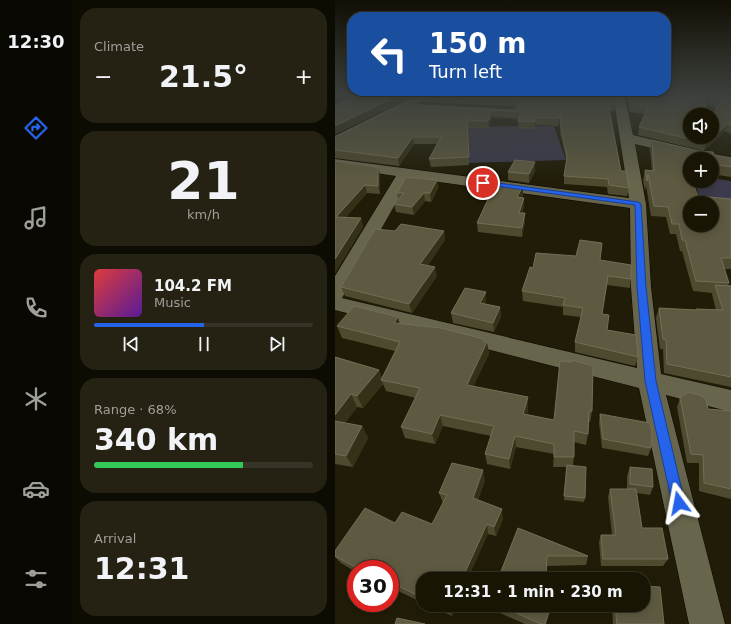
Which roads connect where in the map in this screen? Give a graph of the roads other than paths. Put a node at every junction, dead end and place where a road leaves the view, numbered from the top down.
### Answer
1 (370, 123) edge
2 (624, 123) edge
3 (627, 138) junction
4 (335, 141) edge
5 (335, 163) edge
6 (731, 164) edge
7 (405, 173) junction
8 (638, 204) junction
9 (335, 293) edge
10 (335, 303) edge
11 (650, 381) junction
12 (731, 401) edge
13 (707, 624) edge

1 - 4 street
2 - 3 street
3 - 6 street
3 - 8 street
5 - 7 street
7 - 8 street
7 - 9 street
8 - 11 street
10 - 11 street
11 - 12 street
11 - 13 street

